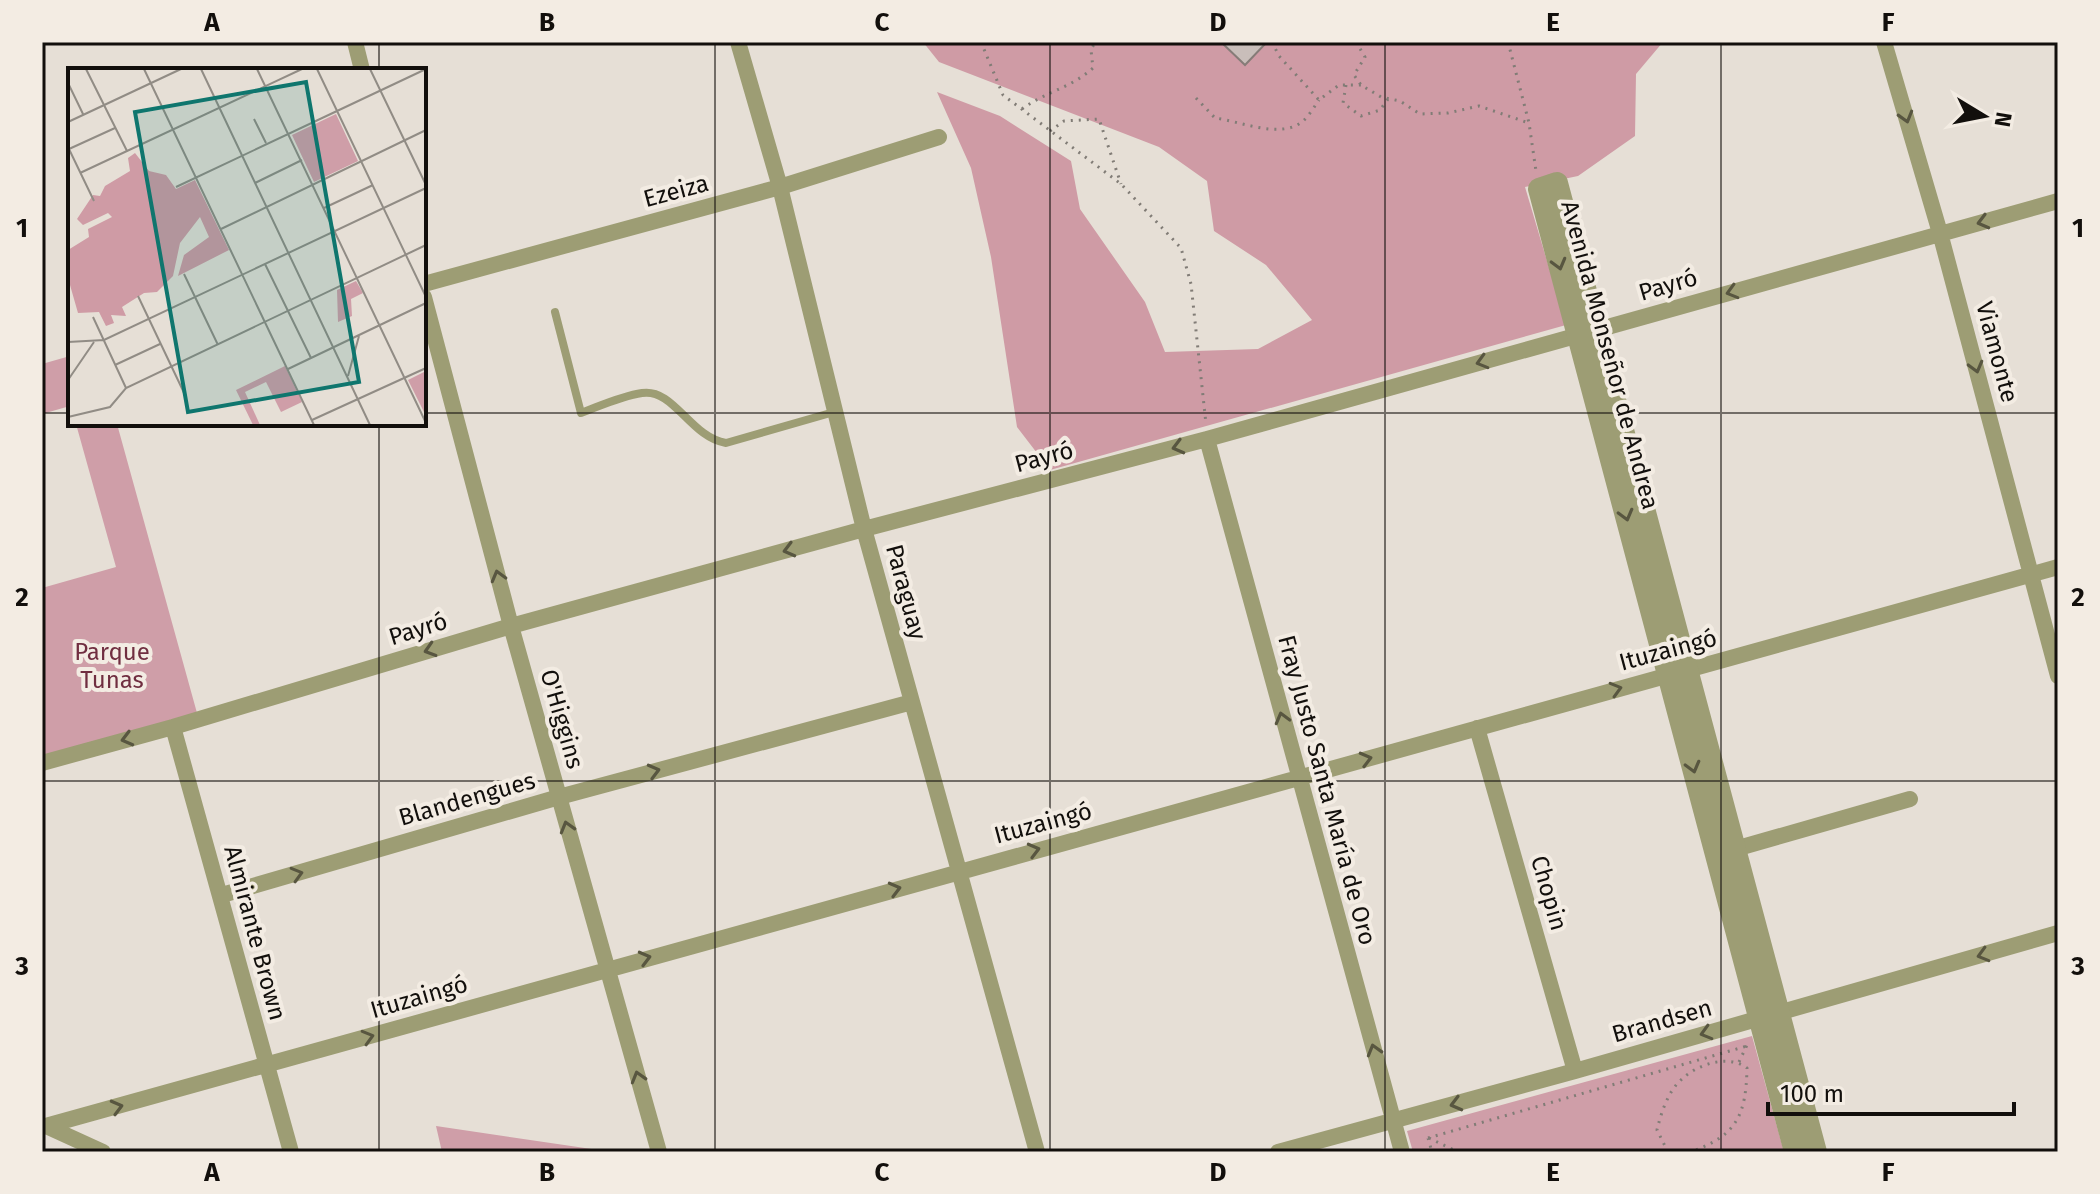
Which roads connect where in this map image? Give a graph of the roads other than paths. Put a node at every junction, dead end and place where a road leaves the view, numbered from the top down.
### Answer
1 (355, 42) edge
2 (738, 42) edge
3 (1884, 42) edge
4 (362, 68) edge
5 (939, 137) dead end
6 (780, 187) junction
7 (1539, 189) road end
8 (2058, 201) edge
9 (1940, 233) junction
10 (426, 283) edge
11 (426, 305) edge
12 (555, 312) dead end
13 (1587, 332) junction
14 (835, 411) junction
15 (1207, 439) junction
16 (864, 529) junction
17 (2058, 567) edge
18 (2031, 575) junction
19 (511, 626) junction
20 (1677, 672) junction
21 (2058, 676) edge
22 (912, 702) junction
23 (173, 727) junction
24 (1477, 728) junction
25 (42, 763) edge
26 (1298, 777) junction
27 (559, 797) junction
28 (1910, 799) dead end
29 (1735, 849) junction
30 (959, 871) junction
31 (222, 895) junction
32 (2058, 933) edge
33 (608, 968) junction
34 (1769, 1015) junction
35 (265, 1066) junction
36 (1575, 1071) junction
37 (1393, 1121) junction
38 (44, 1126) edge
39 (103, 1152) edge
40 (291, 1152) edge
41 (659, 1152) edge
42 (1037, 1152) edge
43 (1278, 1152) edge
44 (1402, 1152) edge
45 (1795, 1152) edge
46 (1816, 1152) edge

1 - 4 street
2 - 6 street, Paraguay
3 -> 9 street, Viamonte
5 - 6 street, Ezeiza
6 - 10 street, Ezeiza
6 - 14 street, Paraguay
7 - 13 street, Avenida Monseñor de Andrea
8 -> 9 street, Payró
9 -> 13 street, Payró
9 -> 18 street, Viamonte
19 -> 11 street, O'Higgins
12 - 14 lane
13 -> 15 street, Payró
13 - 20 street, Avenida Monseñor de Andrea
14 - 16 street, Paraguay
15 -> 16 street, Payró
26 -> 15 street, Fray Justo Santa María de Oro
16 -> 19 street, Payró
16 - 22 street, Paraguay
17 - 18 street, Ituzaingó
18 - 20 street, Ituzaingó
18 - 21 street, Viamonte
19 -> 23 street, Payró
19 - 27 street, O'Higgins
24 -> 20 street, Ituzaingó
20 - 29 street, Avenida Monseñor de Andrea
20 -> 34 street, Avenida Monseñor de Andrea
27 -> 22 street, Blandengues
22 - 30 street, Paraguay
23 -> 25 street, Payró
23 - 31 street, Almirante Brown
26 -> 24 street, Ituzaingó
24 - 36 street, Chopin
30 -> 26 street, Ituzaingó
37 -> 26 street, Fray Justo Santa María de Oro
31 -> 27 street, Blandengues
33 -> 27 street, O'Higgins
28 - 29 street
29 - 34 street, Avenida Monseñor de Andrea
33 -> 30 street, Ituzaingó
30 - 42 street, Paraguay
31 - 35 street, Almirante Brown
32 -> 34 street, Brandsen
35 -> 33 street, Ituzaingó
41 -> 33 street, O'Higgins
34 -> 36 street, Brandsen
34 - 45 street, Avenida Monseñor de Andrea
34 - 46 street, Avenida Monseñor de Andrea
38 -> 35 street, Ituzaingó
35 - 40 street, Almirante Brown
36 -> 37 street, Brandsen
37 - 43 street, Brandsen
37 - 44 street, Fray Justo Santa María de Oro
38 - 39 street

